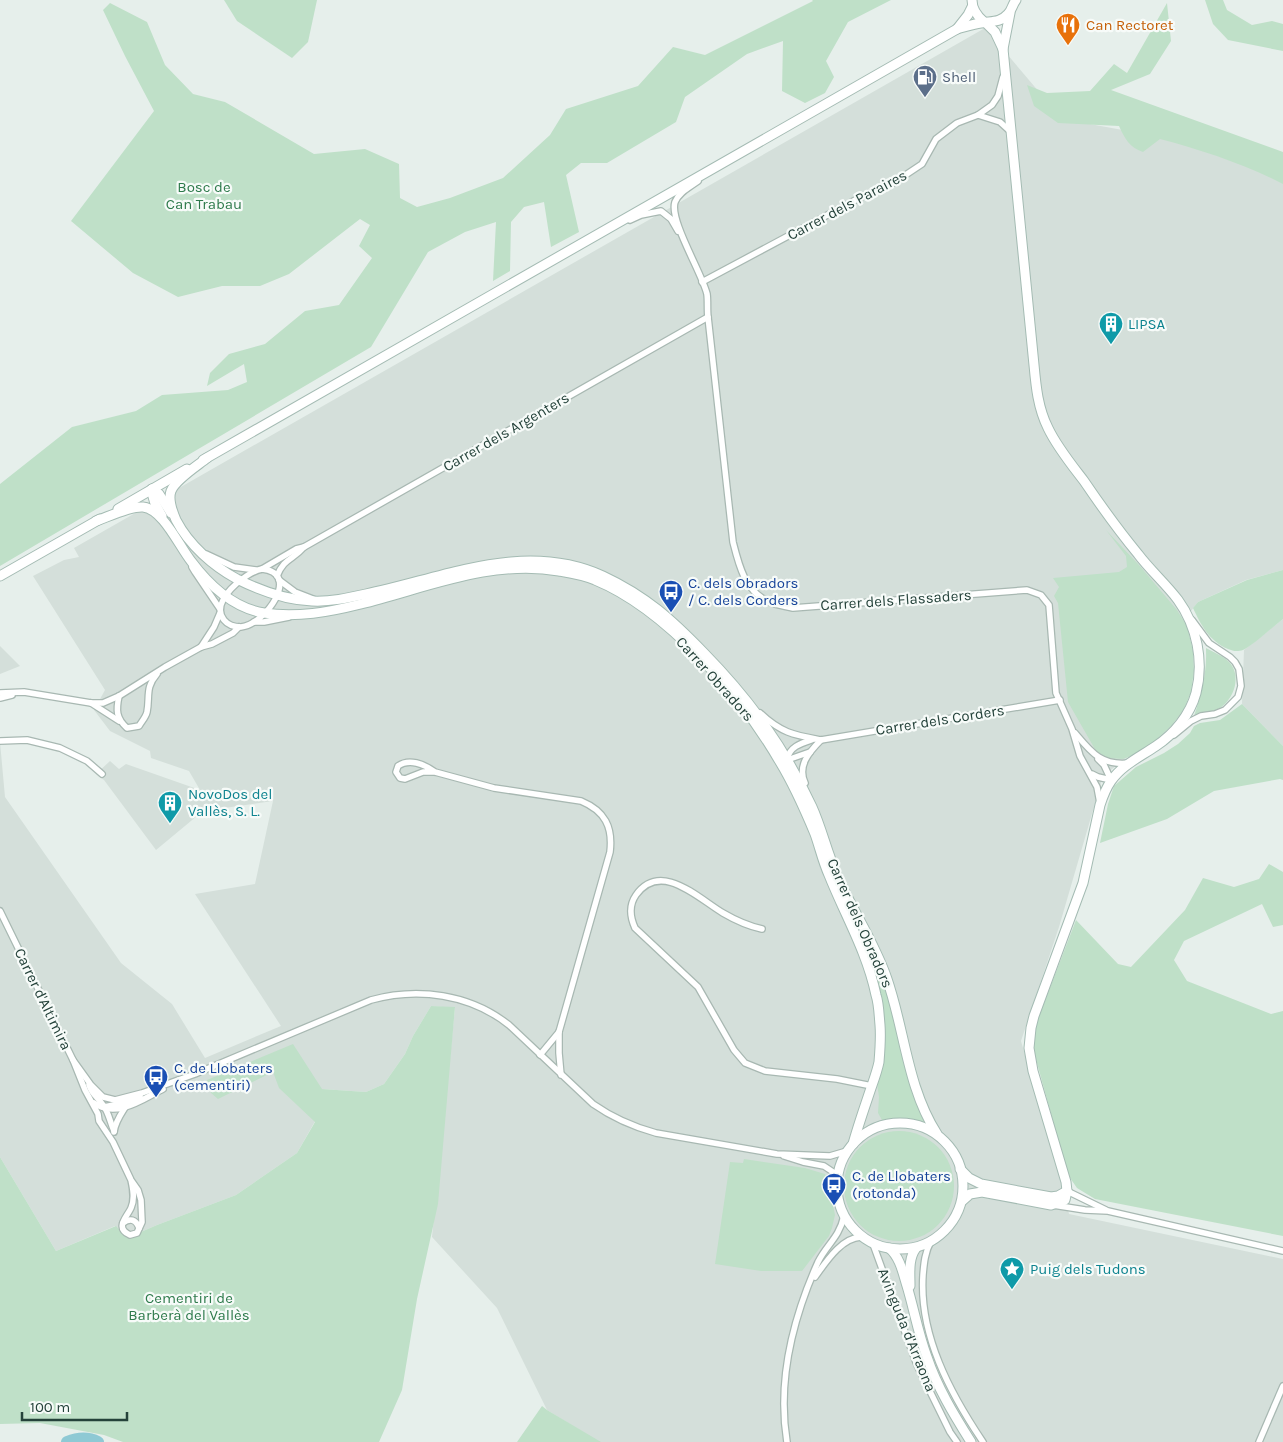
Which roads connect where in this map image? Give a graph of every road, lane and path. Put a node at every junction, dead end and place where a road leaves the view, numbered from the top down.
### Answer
1 (972, 3) edge
2 (1013, 4) edge
3 (985, 22) junction
4 (957, 29) junction
5 (1004, 49) junction
6 (1005, 61) junction
7 (978, 114) junction
8 (1012, 134) junction
9 (718, 167) junction
10 (614, 226) junction
11 (689, 250) junction
12 (702, 282) junction
13 (708, 317) junction
14 (207, 458) junction
15 (152, 489) junction
16 (176, 519) junction
17 (96, 521) junction
18 (166, 524) junction
19 (304, 547) junction
20 (198, 549) junction
21 (190, 560) junction
22 (524, 561) junction
23 (472, 567) junction
24 (578, 568) junction
25 (259, 569) junction
26 (505, 569) junction
27 (544, 569) junction
28 (487, 571) junction
29 (588, 571) junction
30 (0, 576) edge
31 (278, 578) junction
32 (454, 579) junction
33 (240, 580) junction
34 (392, 592) junction
35 (278, 595) junction
36 (225, 596) junction
37 (316, 601) junction
38 (646, 607) junction
39 (1184, 608) junction
40 (220, 611) junction
41 (265, 613) junction
42 (294, 615) junction
43 (254, 622) junction
44 (239, 627) junction
45 (201, 647) junction
46 (162, 669) junction
47 (724, 674) junction
48 (24, 692) junction
49 (0, 693) edge
50 (120, 696) junction
51 (0, 698) edge
52 (1060, 700) junction
53 (748, 702) junction
54 (91, 703) junction
55 (751, 717) junction
56 (119, 721) junction
57 (1072, 729) junction
58 (814, 739) junction
59 (1166, 739) junction
60 (821, 740) junction
61 (0, 741) edge
62 (810, 752) junction
63 (786, 758) junction
64 (1098, 758) junction
65 (1130, 763) junction
66 (435, 772) junction
67 (102, 774) dead end
68 (1091, 774) junction
69 (1111, 780) junction
70 (1100, 805) junction
71 (812, 806) junction
72 (811, 824) junction
73 (833, 875) junction
74 (0, 910) edge
75 (762, 929) dead end
76 (559, 1032) junction
77 (540, 1055) junction
78 (73, 1060) junction
79 (561, 1075) junction
80 (87, 1079) junction
81 (171, 1083) junction
82 (872, 1086) junction
83 (115, 1105) junction
84 (126, 1106) junction
85 (102, 1109) junction
86 (114, 1131) junction
87 (937, 1134) junction
88 (113, 1142) junction
89 (850, 1147) junction
90 (777, 1154) junction
91 (960, 1169) junction
92 (837, 1178) junction
93 (132, 1180) junction
94 (1067, 1191) junction
95 (962, 1200) junction
96 (1051, 1205) junction
97 (1108, 1211) junction
98 (844, 1216) junction
99 (123, 1223) junction
100 (139, 1228) junction
101 (861, 1237) junction
102 (931, 1241) junction
103 (873, 1244) junction
104 (888, 1248) junction
105 (916, 1248) junction
106 (1283, 1252) edge
107 (809, 1284) junction
108 (910, 1296) junction
109 (1283, 1386) edge
110 (787, 1442) edge
111 (957, 1442) edge
112 (971, 1442) edge
113 (983, 1442) edge
114 (1259, 1442) edge

1 - 3 main road
1 - 4 main road
2 - 3 main road
2 - 5 main road
3 - 4 main road
3 - 5 main road
4 - 9 main road
5 - 6 main road
6 - 7 street, Carrer dels Paraires
6 - 8 main road
7 - 8 street
7 - 12 street, Carrer dels Paraires
8 - 39 main road
9 - 10 main road
9 - 11 street, Carrer dels Flassaders
10 - 11 street, Carrer dels Flassaders
10 - 14 main road
11 - 12 street, Carrer dels Flassaders
12 - 13 street, Carrer dels Flassaders
13 - 19 street, Carrer dels Argenters
13 - 52 street, Carrer dels Flassaders
14 - 15 main road
14 - 16 main road, Carrer dels Obradors
15 - 16 main road, Carrer dels Obradors
15 - 17 main road
15 - 18 main road, Carrer dels Obradors
16 - 20 main road, Carrer dels Obradors
17 - 18 main road, Carrer dels Obradors
17 - 30 main road
18 - 21 main road, Carrer dels Obradors
19 - 25 street, Carrer dels Argenters
19 - 31 street, Carrer dels Argenters
20 - 25 street, Carrer dels Obradors
20 - 33 main road, Carrer dels Obradors
21 - 36 main road, Carrer dels Obradors
21 - 40 street, Carrer dels Obradors
22 - 23 main road, Carrer dels Obradors
22 - 24 main road, Carrer dels Obradors
22 - 26 main road
22 - 27 main road, Carrer dels Obradors
23 - 28 main road, Carrer dels Obradors
23 - 32 main road, Carrer dels Obradors
23 - 34 main road, Carrer dels Obradors
24 - 27 main road, Carrer dels Obradors
24 - 29 main road, Carrer dels Obradors
25 - 31 street, Carrer dels Obradors
25 - 33 street, Carrer dels Argenters
26 - 27 main road, Carrer Obradors
26 - 28 main road, Carrer Obradors
27 - 38 main road, Carrer Obradors
28 - 32 main road, Carrer Obradors
29 - 38 main road, Carrer dels Obradors
29 - 47 main road, Carrer dels Obradors
31 - 35 street
31 - 37 street, Carrer dels Obradors
32 - 34 main road, Carrer Obradors
33 - 35 main road, Carrer dels Obradors
33 - 36 street, Carrer dels Argenters
34 - 37 main road, Carrer dels Obradors
34 - 42 main road, Carrer dels Obradors
35 - 37 main road, Carrer dels Obradors
35 - 41 street
36 - 40 street
36 - 41 main road, Carrer dels Obradors
38 - 47 main road, Carrer dels Obradors
38 - 55 main road, Carrer Obradors
39 - 59 main road
39 - 59 street
40 - 44 street, Carrer dels Obradors
40 - 45 street
41 - 42 main road, Carrer dels Obradors
41 - 43 street
42 - 43 street
43 - 44 street
44 - 45 street
45 - 46 street
46 - 50 street
46 - 56 street
47 - 53 main road, Carrer dels Obradors
48 - 49 street
48 - 51 street
48 - 54 street
50 - 54 street
50 - 56 street
52 - 57 street, Carrer dels Flassaders
52 - 60 street, Carrer dels Corders
53 - 58 street, Carrer dels Corders
53 - 63 main road, Carrer dels Obradors
54 - 56 street
55 - 63 street
55 - 72 main road, Carrer Obradors
57 - 64 street, Carrer dels Flassaders
57 - 68 street, Carrer dels Flassaders
58 - 60 street, Carrer dels Corders
58 - 63 street
59 - 65 main road
60 - 62 street
61 - 67 street
62 - 63 street
62 - 71 street
63 - 71 main road, Carrer dels Obradors
63 - 72 street
64 - 65 street
64 - 69 street, Carrer dels Flassaders
65 - 69 main road
66 - 66 street
66 - 76 street
68 - 69 street
68 - 70 street, Carrer dels Flassaders
69 - 70 main road
70 - 94 main road
71 - 73 main road, Carrer dels Obradors
72 - 73 main road, Carrer Obradors
73 - 82 main road, Carrer Obradors
73 - 87 main road, Carrer dels Obradors
74 - 78 street, Carrer d'Altimira
75 - 82 street
76 - 77 street
76 - 79 street
77 - 79 street
77 - 81 street
78 - 80 street, Carrer d'Altimira
78 - 85 street, Carrer d'Altimira
79 - 90 street
80 - 83 street, Carrer d'Altimira
80 - 85 street, Carrer d'Altimira
81 - 83 street
81 - 84 street
82 - 89 main road, Carrer Obradors
83 - 84 street
83 - 85 street
84 - 86 street, Carrer d'Altimira
85 - 86 street, Carrer d'Altimira
85 - 88 street, Carrer d'Altimira
86 - 88 street, Carrer d'Altimira
87 - 89 main road
87 - 91 main road
88 - 93 street, Carrer d'Altimira
89 - 90 street
89 - 92 main road
90 - 92 street
91 - 94 main road
91 - 95 main road
92 - 98 main road
93 - 99 street, Carrer d'Altimira
93 - 100 street, Carrer d'Altimira
94 - 96 main road
94 - 97 street
95 - 96 main road
95 - 102 main road
96 - 97 street
97 - 106 street
98 - 101 main road
98 - 107 street
99 - 100 street
99 - 100 street
101 - 103 main road
101 - 107 street
102 - 105 main road
102 - 113 street, Avinguda d'Arraona
103 - 104 main road
103 - 111 street, Avinguda d'Arraona
104 - 105 main road
104 - 108 main road
105 - 108 main road
107 - 110 street
108 - 112 main road, Avinguda d'Arraona
109 - 114 street

